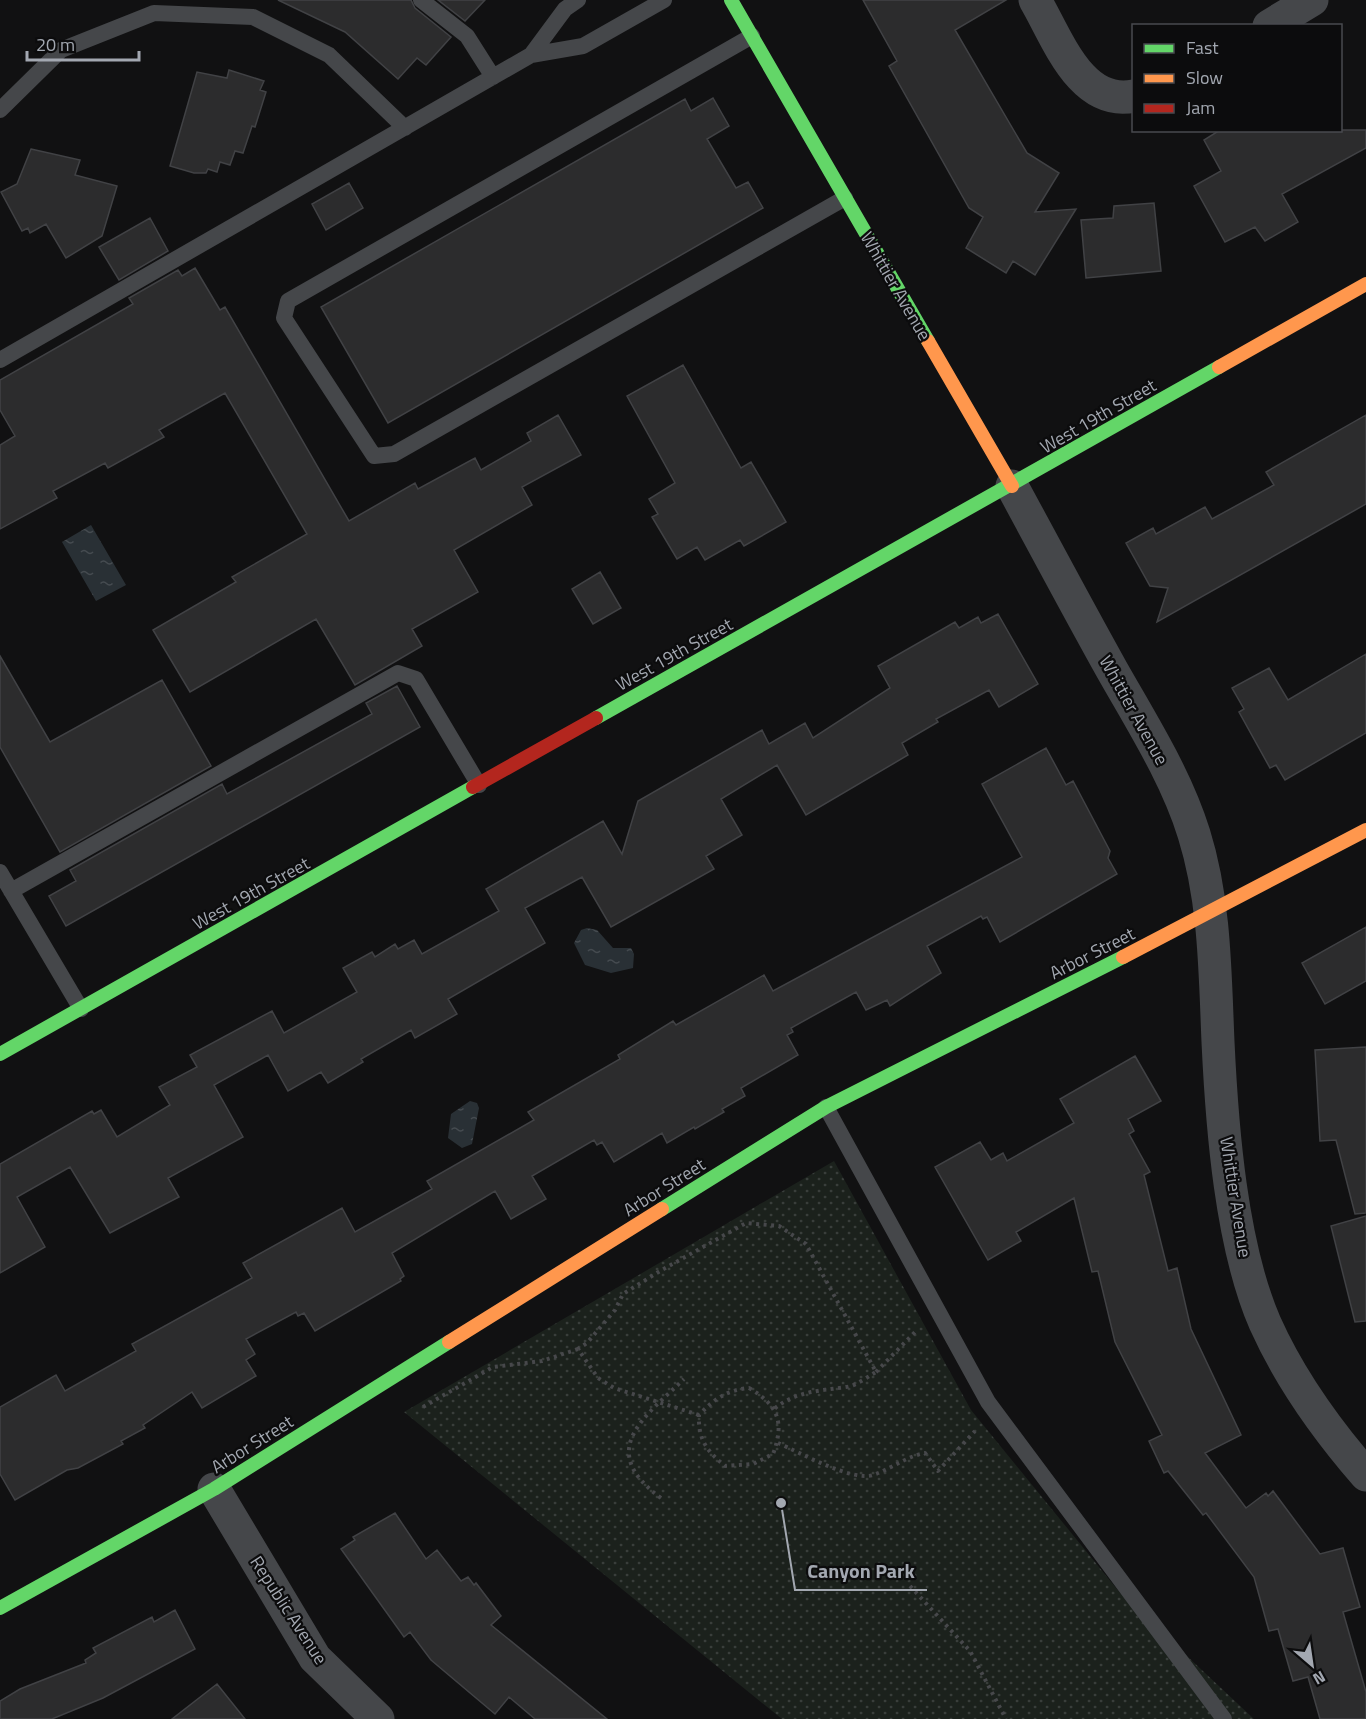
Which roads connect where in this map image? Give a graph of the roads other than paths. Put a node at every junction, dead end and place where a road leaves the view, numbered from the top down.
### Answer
1 (422, 0) edge
2 (578, 0) edge
3 (664, 0) edge
4 (731, 0) edge
5 (1035, 0) edge
6 (1312, 0) edge
7 (1272, 24) edge
8 (752, 36) junction
9 (531, 55) junction
10 (493, 77) junction
11 (1132, 96) edge
12 (0, 110) edge
13 (405, 128) junction
14 (845, 198) junction
15 (1366, 284) edge
16 (0, 360) edge
17 (1012, 486) junction
18 (479, 784) junction
19 (1366, 830) edge
20 (0, 872) edge
21 (11, 891) junction
22 (1212, 913) junction
23 (81, 1009) junction
24 (0, 1054) edge
25 (826, 1107) junction
26 (1366, 1475) edge
27 (214, 1489) junction
28 (0, 1608) edge
29 (378, 1719) edge
30 (1224, 1719) edge

1 - 10 lane
2 - 9 lane
3 - 9 lane
4 - 8 street, Whittier Avenue
5 - 11 street
6 - 7 street
8 - 14 street, Whittier Avenue
8 - 14 lane
9 - 10 lane
10 - 13 lane
12 - 13 lane
13 - 16 lane
14 - 17 street, Whittier Avenue
15 - 17 street, West 19th Street
17 - 18 street, West 19th Street
17 - 22 street, Whittier Avenue
18 - 21 lane
18 - 23 street, West 19th Street
19 - 22 street, Arbor Street
20 - 21 lane
21 - 23 lane
22 - 25 street, Arbor Street
22 - 26 street, Whittier Avenue
23 - 24 street, West 19th Street
25 - 27 street, Arbor Street
25 - 30 lane
27 - 28 street, Arbor Street
27 - 29 street, Republic Avenue

